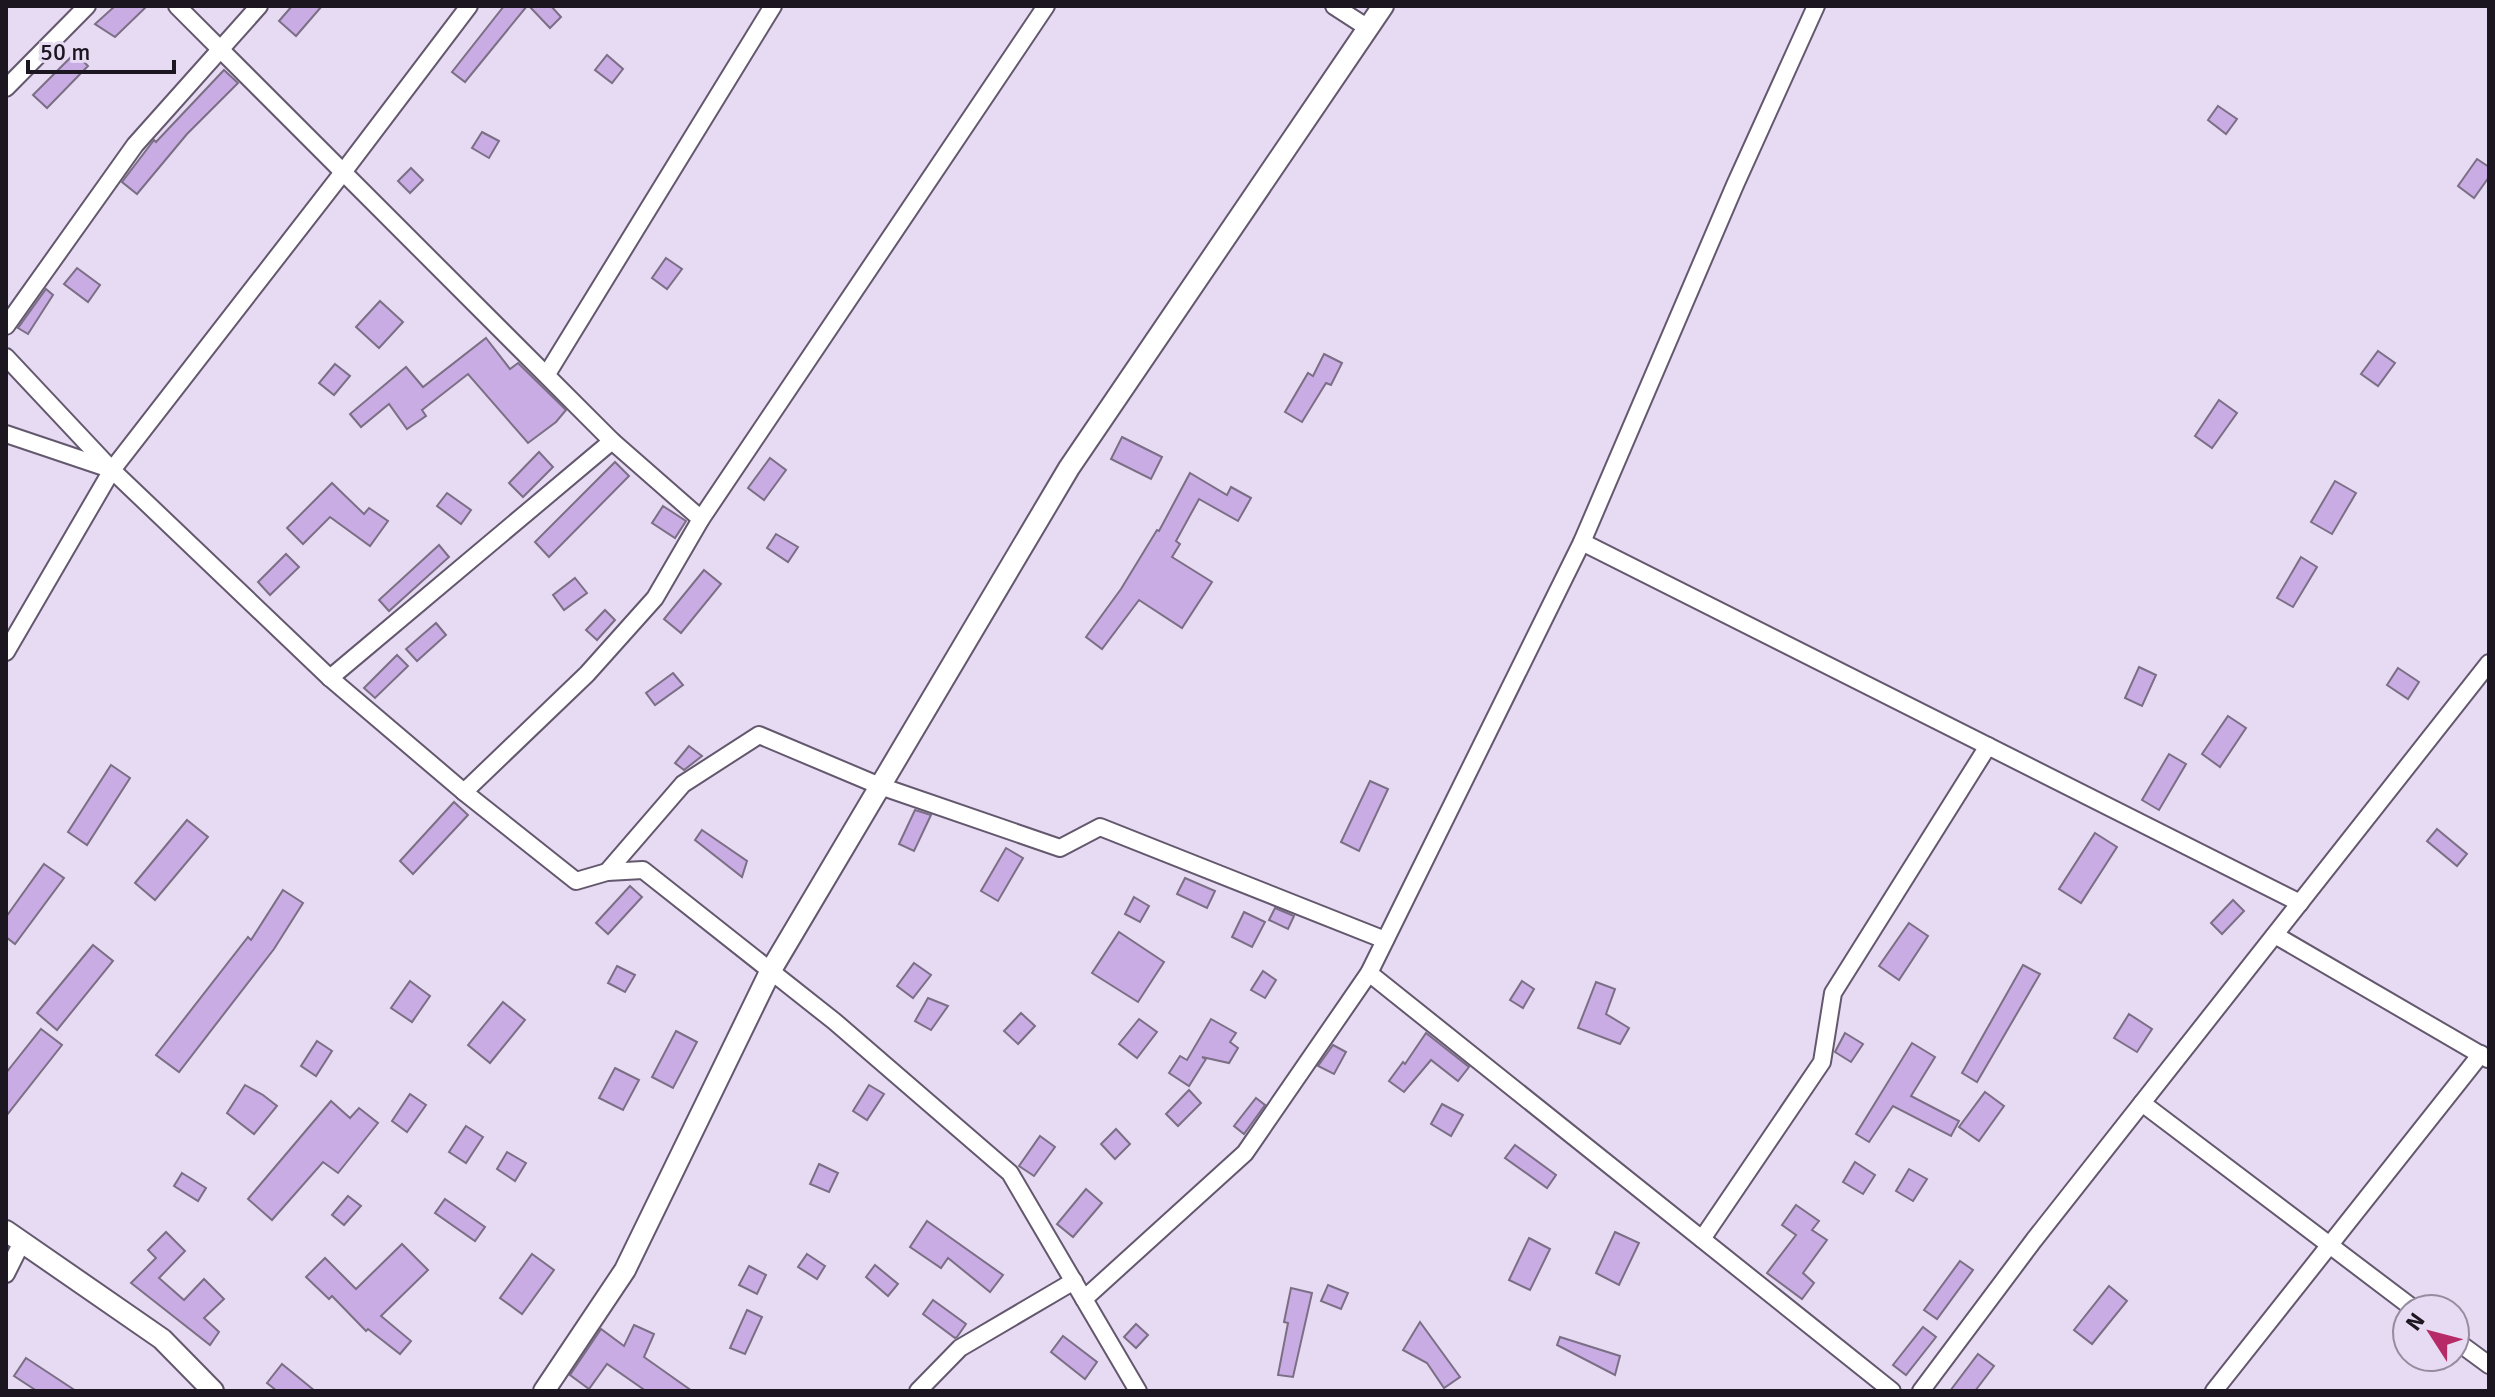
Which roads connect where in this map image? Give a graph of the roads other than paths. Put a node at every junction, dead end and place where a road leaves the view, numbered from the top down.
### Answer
1 (87, 6) edge
2 (177, 6) edge
3 (259, 6) edge
4 (469, 6) edge
5 (773, 6) edge
6 (1046, 6) edge
7 (1334, 6) edge
8 (1383, 6) edge
9 (1816, 6) edge
10 (1368, 28) junction
11 (221, 51) junction
12 (6, 88) edge
13 (344, 171) junction
14 (6, 326) edge
15 (6, 357) edge
16 (547, 374) junction
17 (6, 434) edge
18 (612, 441) junction
19 (112, 470) junction
20 (701, 519) junction
21 (1582, 542) junction
22 (6, 652) edge
23 (2489, 663) edge
24 (330, 678) junction
25 (1988, 746) junction
26 (880, 786) junction
27 (464, 792) junction
28 (607, 872) junction
29 (2300, 903) junction
30 (2275, 935) junction
31 (1385, 940) junction
32 (771, 970) junction
33 (1369, 973) junction
34 (2485, 1057) edge
35 (2142, 1103) junction
36 (14, 1236) edge
37 (1702, 1239) junction
38 (2329, 1246) junction
39 (6, 1274) edge
40 (1074, 1281) junction
41 (2392, 1293) edge
42 (1084, 1299) junction
43 (2471, 1352) edge
44 (2489, 1365) edge
45 (213, 1391) edge
46 (544, 1391) edge
47 (918, 1391) edge
48 (1138, 1391) edge
49 (1892, 1391) edge
50 (1921, 1391) edge
51 (2214, 1391) edge

1 - 12 street
2 - 11 street
3 - 11 street
4 - 13 street
5 - 16 street
6 - 20 street
7 - 10 street
8 - 10 street
9 - 21 street
10 - 26 street
11 - 13 street
11 - 14 street
13 - 16 street
13 - 19 street
15 - 19 street
16 - 18 street
17 - 19 street
18 - 20 street
18 - 24 street
19 - 22 street
19 - 24 street
20 - 27 street
21 - 25 street
21 - 31 street
23 - 29 street
24 - 27 street
25 - 29 street
25 - 37 street
26 - 28 street
26 - 31 street
26 - 32 street
27 - 28 street
28 - 32 street
29 - 30 street
30 - 34 street
30 - 35 street
31 - 33 street
32 - 40 street
32 - 46 street
33 - 37 street
33 - 42 street
34 - 38 street
35 - 38 street
35 - 50 street
36 - 39 street
36 - 45 street
37 - 49 street
38 - 41 street
38 - 51 street
40 - 42 street
40 - 47 street
42 - 48 street
43 - 44 street

